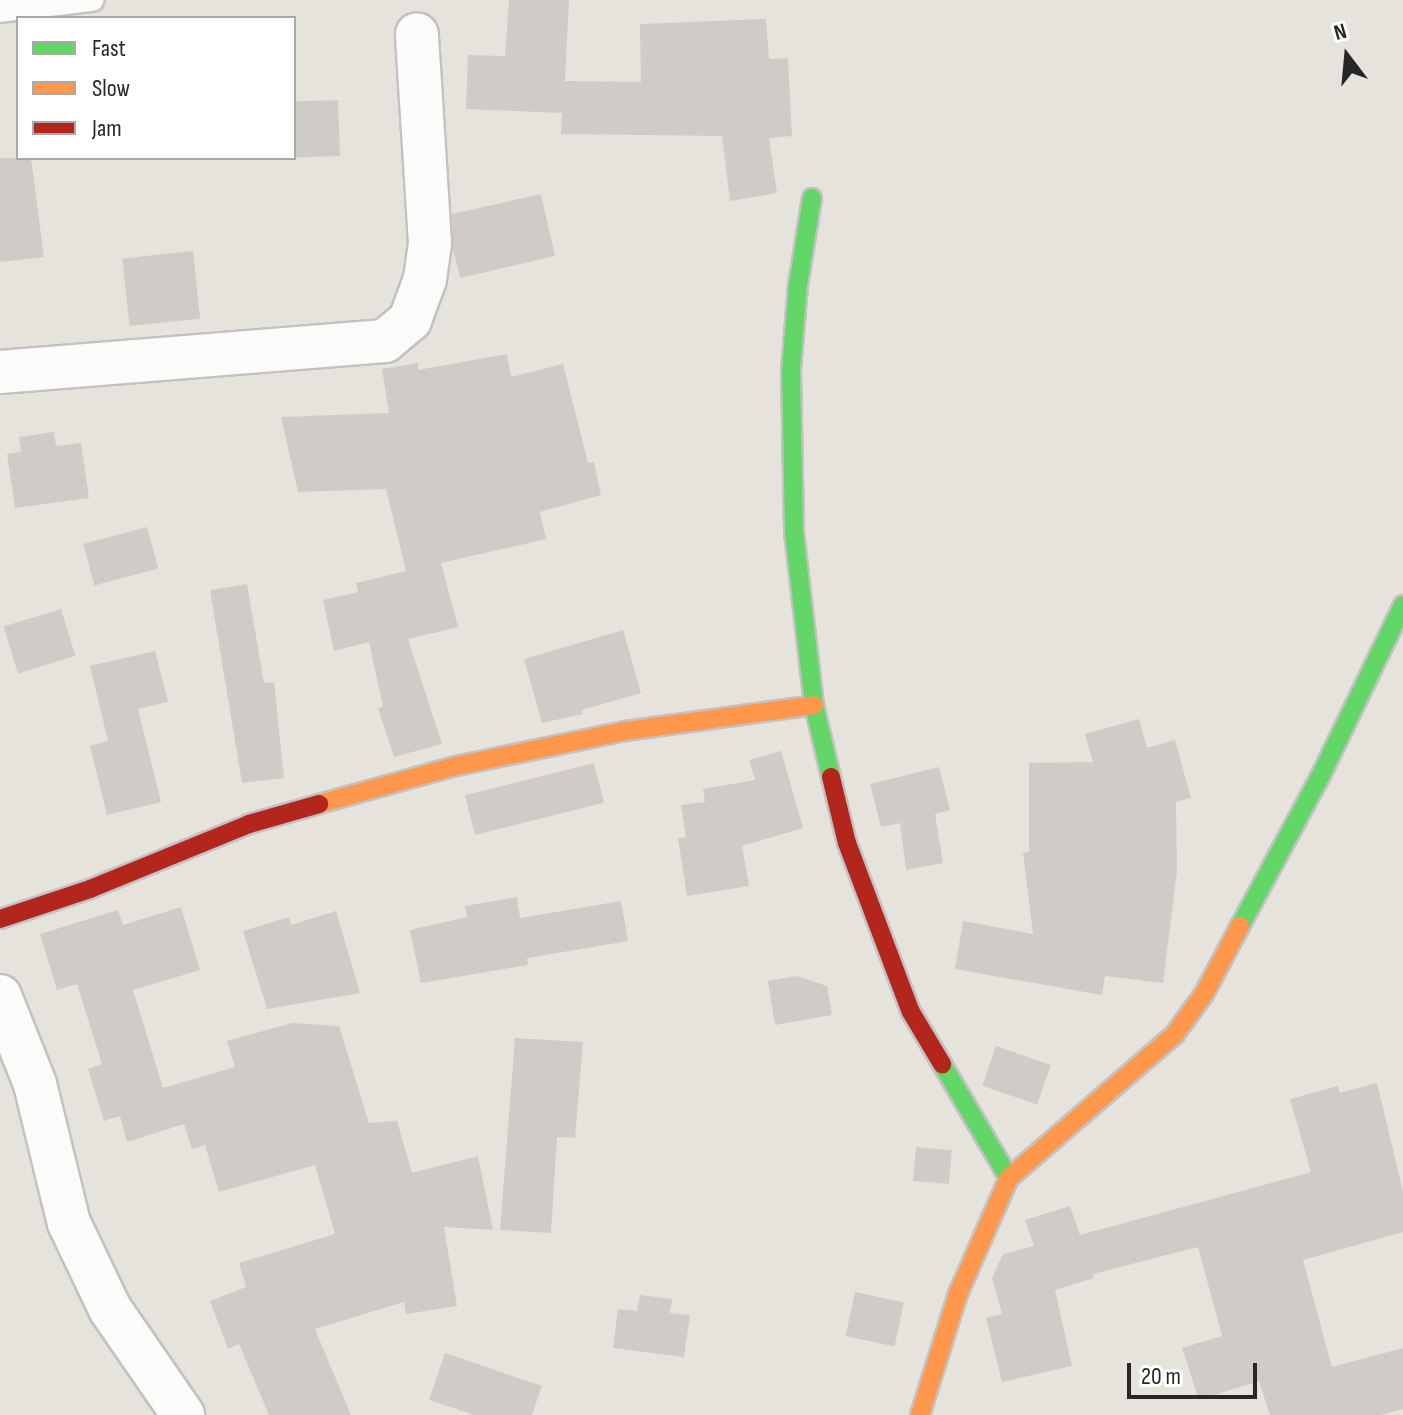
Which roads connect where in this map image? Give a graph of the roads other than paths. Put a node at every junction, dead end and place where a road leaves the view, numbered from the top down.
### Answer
1 (92, 0) edge
2 (0, 11) edge
3 (417, 34) dead end
4 (812, 198) dead end
5 (0, 372) edge
6 (1403, 605) edge
7 (814, 705) junction
8 (0, 919) edge
9 (0, 996) edge
10 (1009, 1178) junction
11 (183, 1415) edge
12 (920, 1415) edge

1 - 2 lane
3 - 5 street
4 - 7 street
6 - 10 street
7 - 8 street
7 - 10 street
9 - 11 street
10 - 12 street

